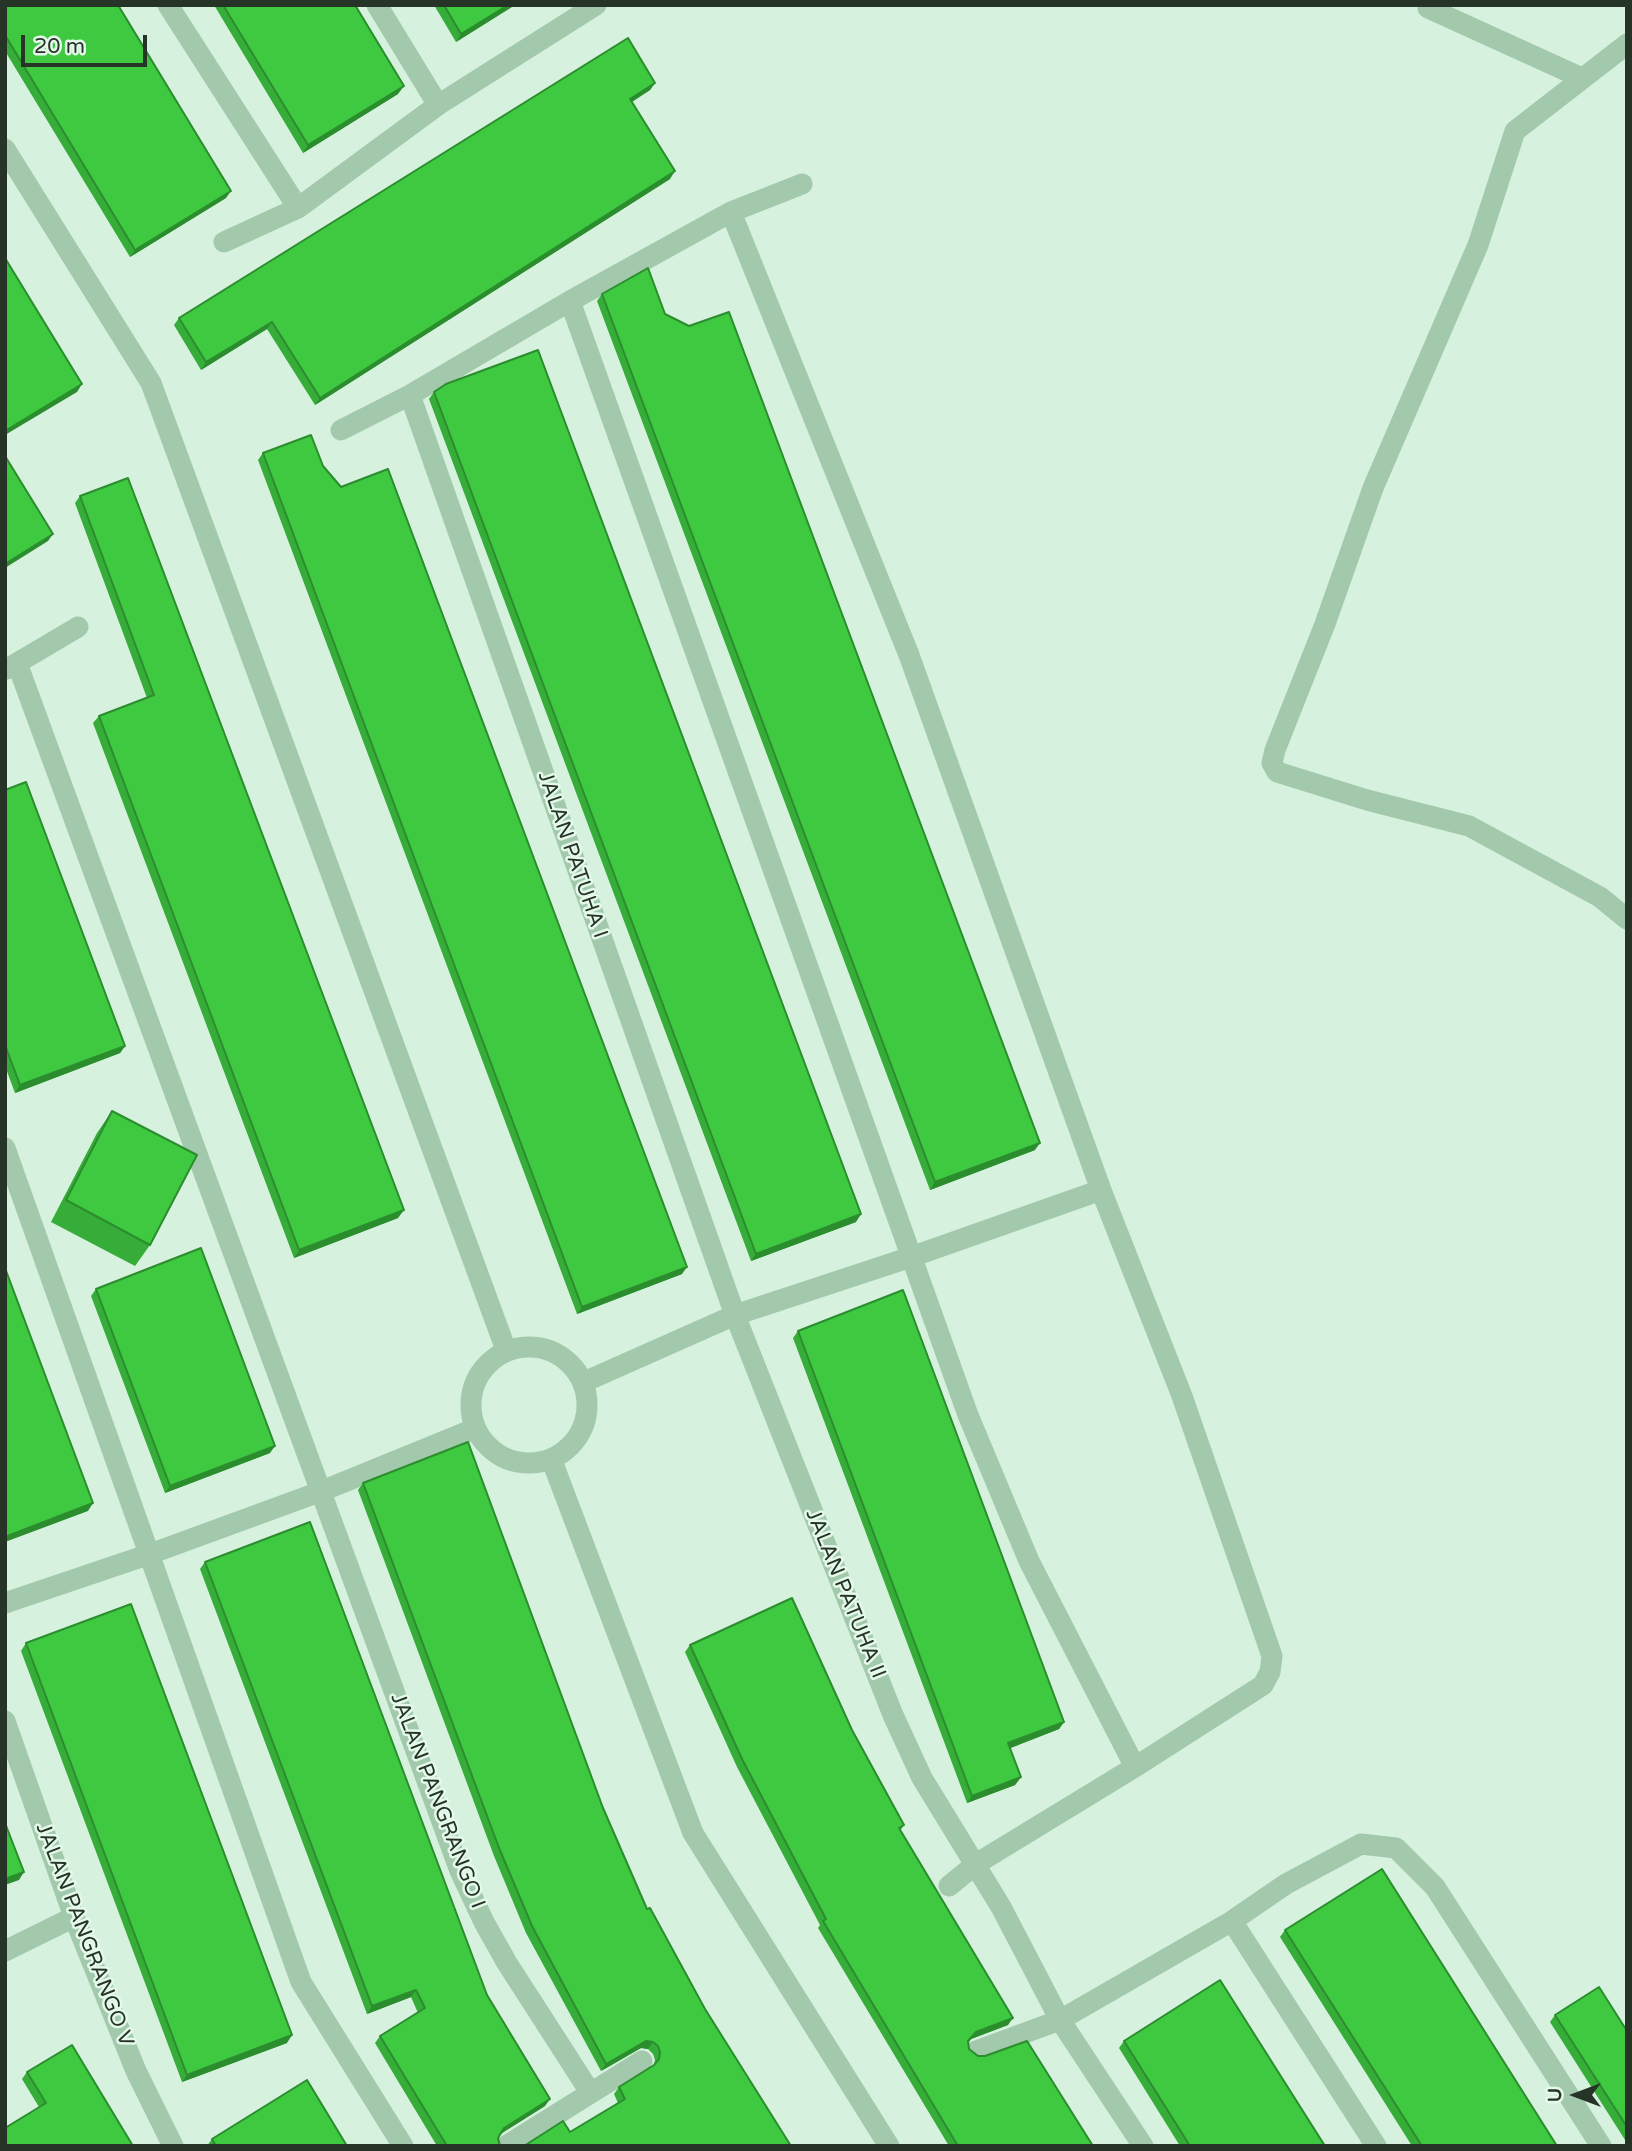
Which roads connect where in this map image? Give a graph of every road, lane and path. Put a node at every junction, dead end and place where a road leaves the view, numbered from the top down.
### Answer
1 (168, 5) edge
2 (377, 5) edge
3 (596, 5) edge
4 (1429, 5) edge
5 (1627, 44) edge
6 (1582, 78) junction
7 (438, 106) junction
8 (5, 149) edge
9 (802, 184) dead end
10 (298, 208) junction
11 (731, 212) junction
12 (225, 242) dead end
13 (570, 301) junction
14 (410, 395) junction
15 (341, 430) dead end
16 (78, 627) dead end
17 (11, 667) edge
18 (1627, 919) edge
19 (5, 1148) edge
20 (1101, 1191) junction
21 (911, 1257) junction
22 (735, 1315) junction
23 (506, 1350) junction
24 (583, 1382) junction
25 (474, 1429) junction
26 (552, 1461) junction
27 (322, 1491) junction
28 (150, 1554) junction
29 (5, 1603) edge
30 (5, 1721) edge
31 (1135, 1767) junction
32 (976, 1864) junction
33 (949, 1886) dead end
34 (74, 1917) junction
35 (1232, 1920) junction
36 (5, 1951) edge
37 (1060, 2020) junction
38 (976, 2051) edge
39 (642, 2061) dead end
40 (590, 2092) junction
41 (173, 2146) edge
42 (404, 2146) edge
43 (506, 2146) edge
44 (889, 2146) edge
45 (1143, 2146) edge
46 (1376, 2146) edge
47 (1601, 2146) edge

1 - 10 street
2 - 7 street
3 - 7 street
4 - 6 street
5 - 6 street
6 - 18 street
7 - 10 street
8 - 23 street
9 - 11 street
10 - 12 street
11 - 13 street
11 - 20 street
13 - 14 street
13 - 21 street
14 - 15 street
14 - 22 street, JALAN PATUHA I
16 - 17 street
17 - 27 street, JALAN PANGRANGO I
19 - 28 street
20 - 21 street
20 - 31 street
21 - 22 street
21 - 31 street
22 - 24 street
22 - 32 street, JALAN PATUHA II
23 - 24 street
23 - 25 street
24 - 26 street
25 - 26 street
25 - 27 street
26 - 44 street
27 - 28 street
27 - 40 street, JALAN PANGRANGO I
28 - 29 street
28 - 42 street
30 - 34 street, JALAN PANGRANGO V
31 - 32 street
32 - 33 street
32 - 37 street, JALAN PATUHA II
34 - 36 street
34 - 41 street, JALAN PANGRANGO V
35 - 37 street
35 - 46 street
35 - 47 street
37 - 38 street
37 - 45 street, JALAN PATUHA II
39 - 40 street
40 - 43 street

